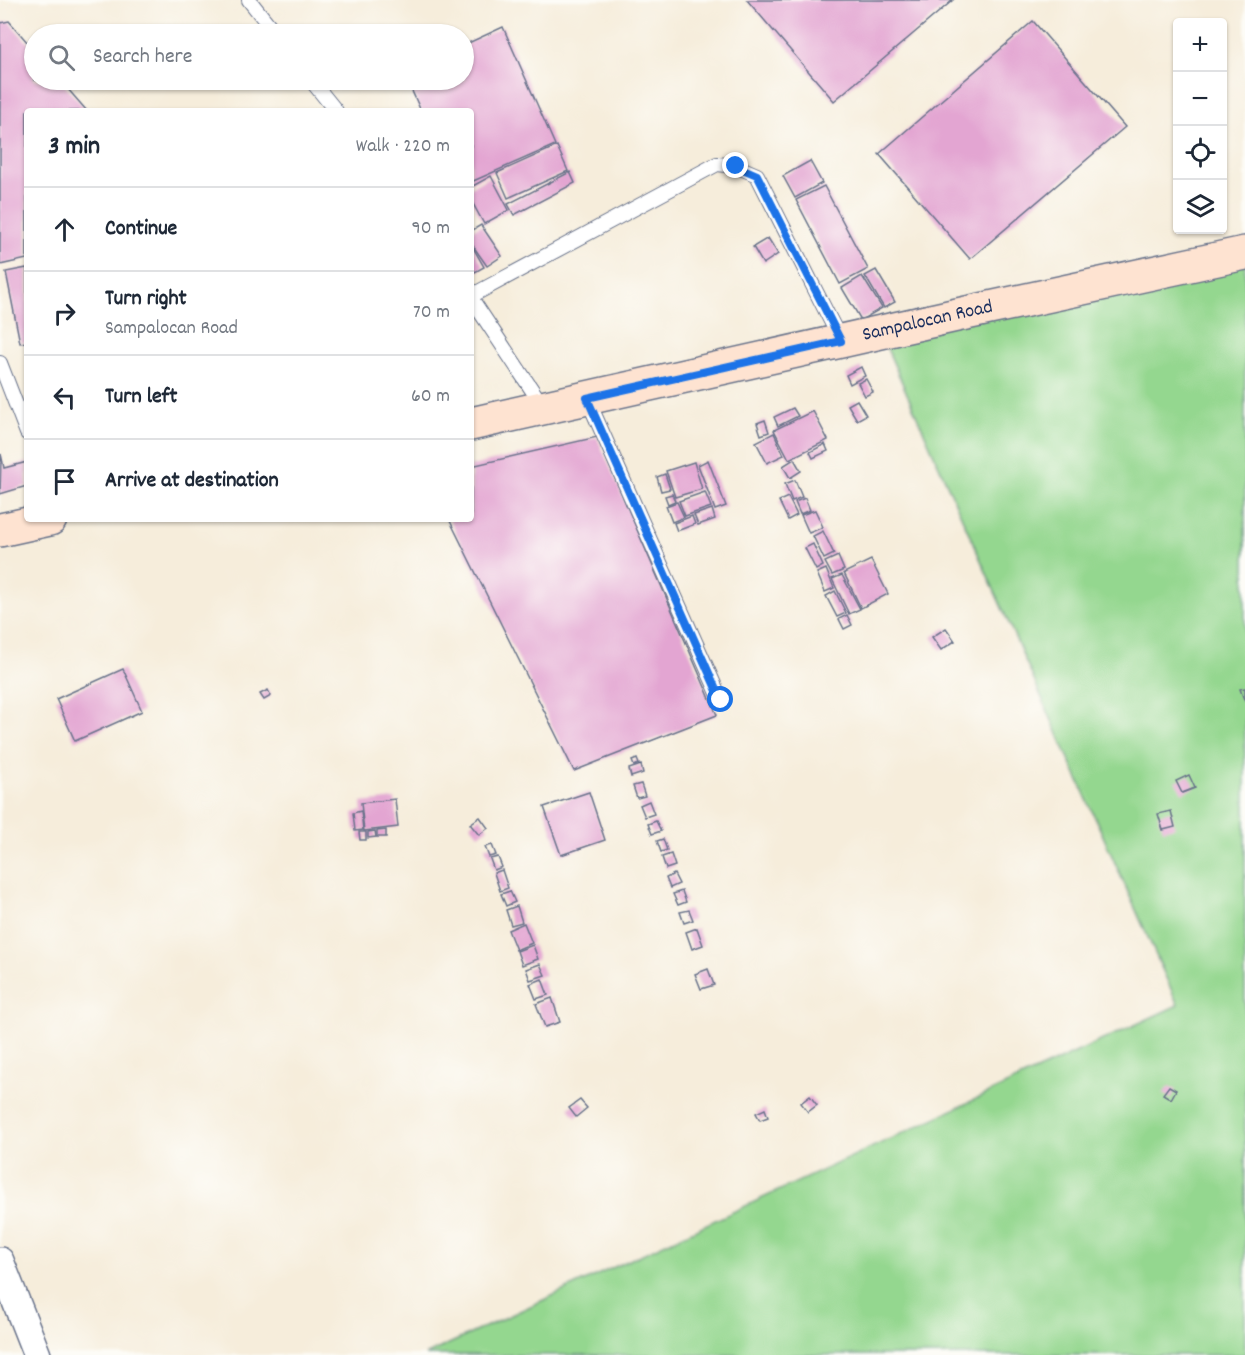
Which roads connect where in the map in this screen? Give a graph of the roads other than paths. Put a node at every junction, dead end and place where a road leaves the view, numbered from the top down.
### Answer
1 (249, 0) edge
2 (268, 24) edge
3 (319, 90) edge
4 (334, 108) edge
5 (1245, 253) edge
6 (474, 295) edge
7 (474, 302) edge
8 (841, 341) junction
9 (0, 363) edge
10 (587, 398) junction
11 (544, 408) junction
12 (474, 423) edge
13 (24, 426) edge
14 (36, 522) edge
15 (0, 530) edge
16 (721, 700) dead end
17 (0, 1262) edge
18 (10, 1312) edge
19 (37, 1355) edge

1 - 2 lane
3 - 4 lane
5 - 8 main road, Sampalocan Road
6 - 8 lane
7 - 11 lane
8 - 10 main road, Sampalocan Road
9 - 13 lane
10 - 11 main road, Sampalocan Road
10 - 16 lane
11 - 12 main road, Sampalocan Road
14 - 15 main road
17 - 18 street
18 - 19 street

